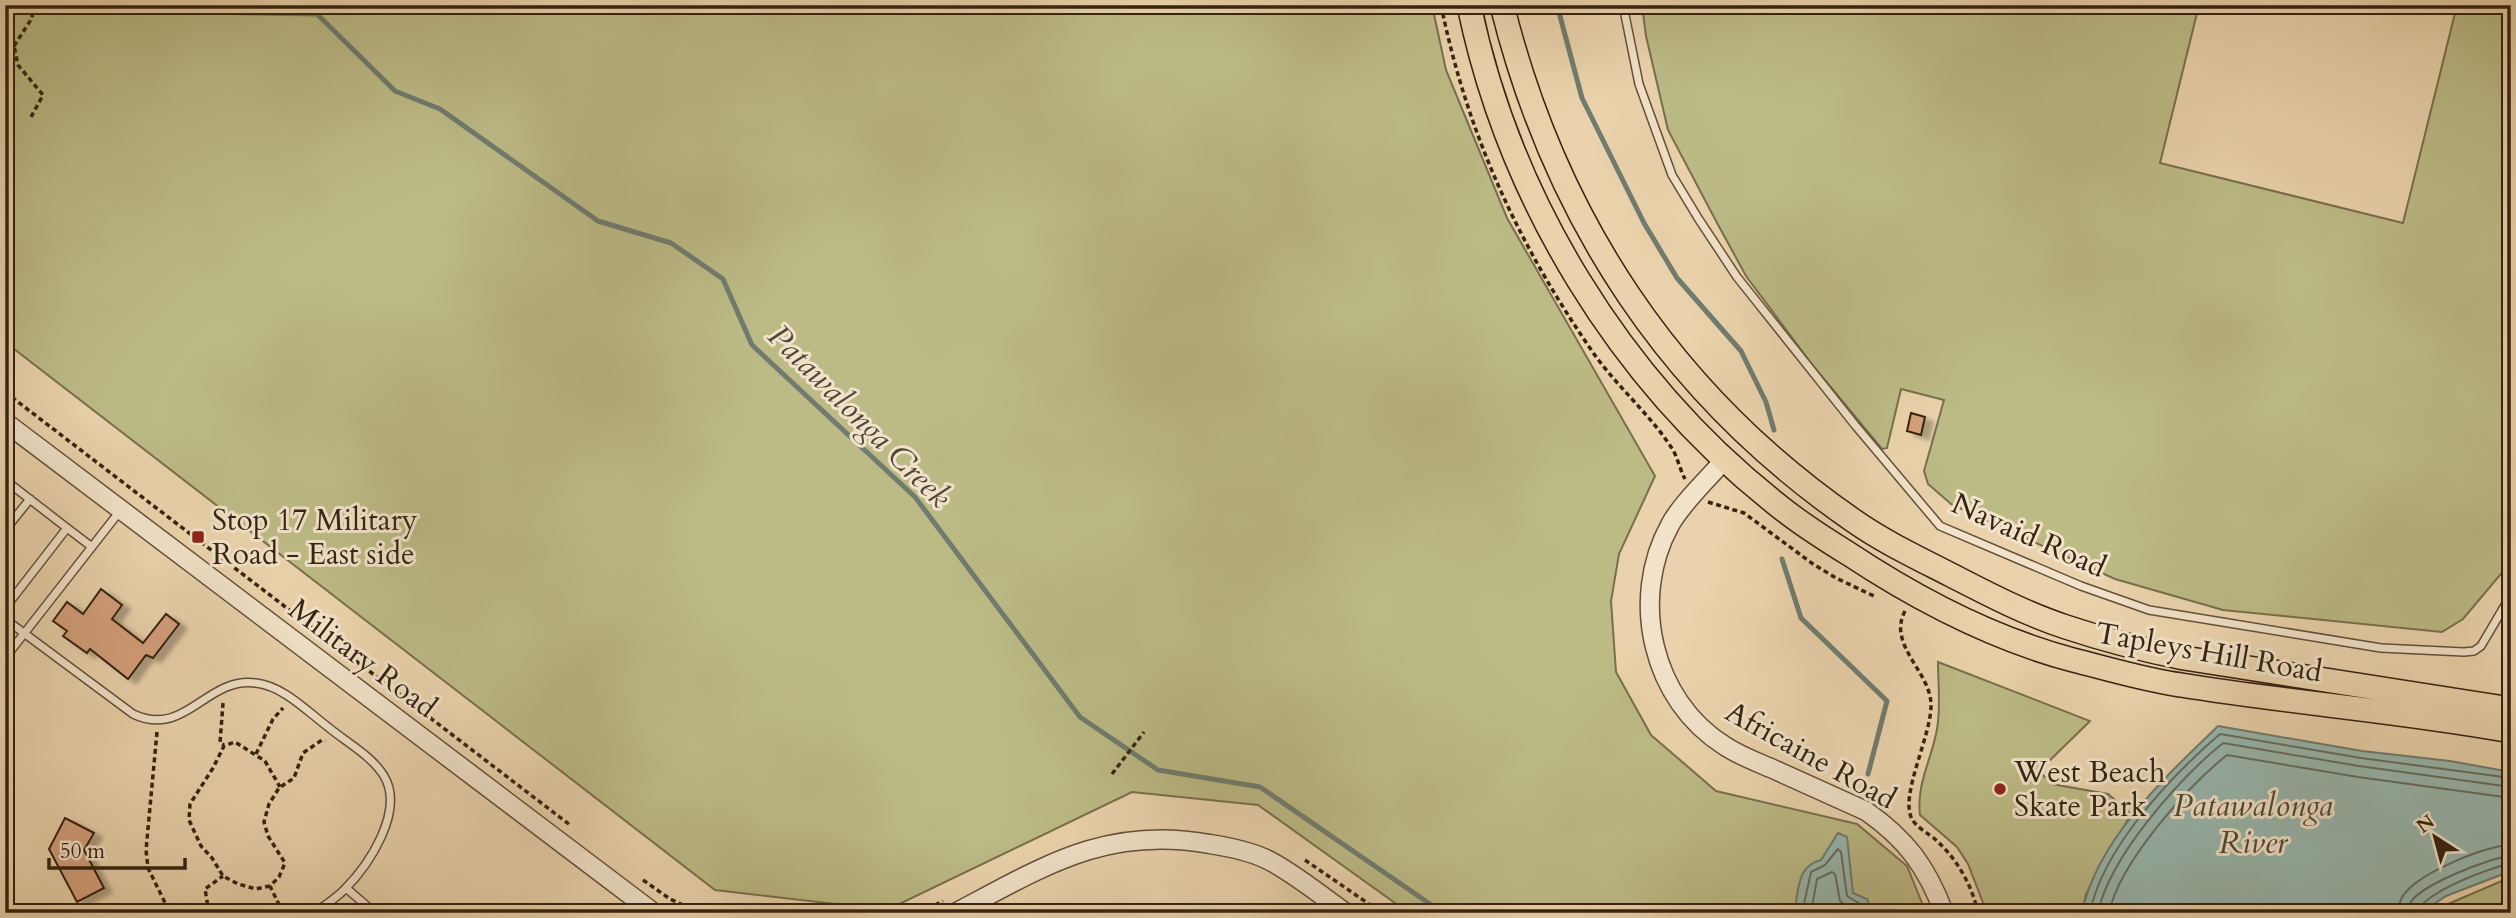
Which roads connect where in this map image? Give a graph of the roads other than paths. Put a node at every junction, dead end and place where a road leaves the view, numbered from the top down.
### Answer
1 (1469, 5) edge
2 (1502, 5) edge
3 (1623, 5) edge
4 (1656, 337) junction
5 (5, 422) edge
6 (1725, 459) junction
7 (5, 480) edge
8 (30, 499) junction
9 (120, 510) junction
10 (67, 528) junction
11 (5, 530) edge
12 (92, 547) junction
13 (2511, 595) edge
14 (5, 608) edge
15 (5, 619) edge
16 (25, 634) junction
17 (5, 658) edge
18 (2511, 709) edge
19 (2511, 731) edge
20 (346, 888) junction
21 (314, 913) edge
22 (376, 913) edge
23 (654, 913) edge
24 (955, 913) edge
25 (1346, 913) edge
26 (1944, 913) edge

1 - 6 main road, Tapleys Hill Road
2 - 4 main road, Tapleys Hill Road
3 - 13 lane, Navaid Road
4 - 6 main road
4 - 18 main road, Tapleys Hill Road
5 - 9 street, Military Road
6 - 19 main road, Tapleys Hill Road
6 - 26 street, Africaine Road
7 - 8 lane
8 - 10 lane
8 - 11 lane
9 - 12 lane
9 - 23 street, Military Road
10 - 12 lane
10 - 14 lane
12 - 16 lane
15 - 16 lane
16 - 17 lane
16 - 20 lane
20 - 21 lane
20 - 22 lane
24 - 25 street

